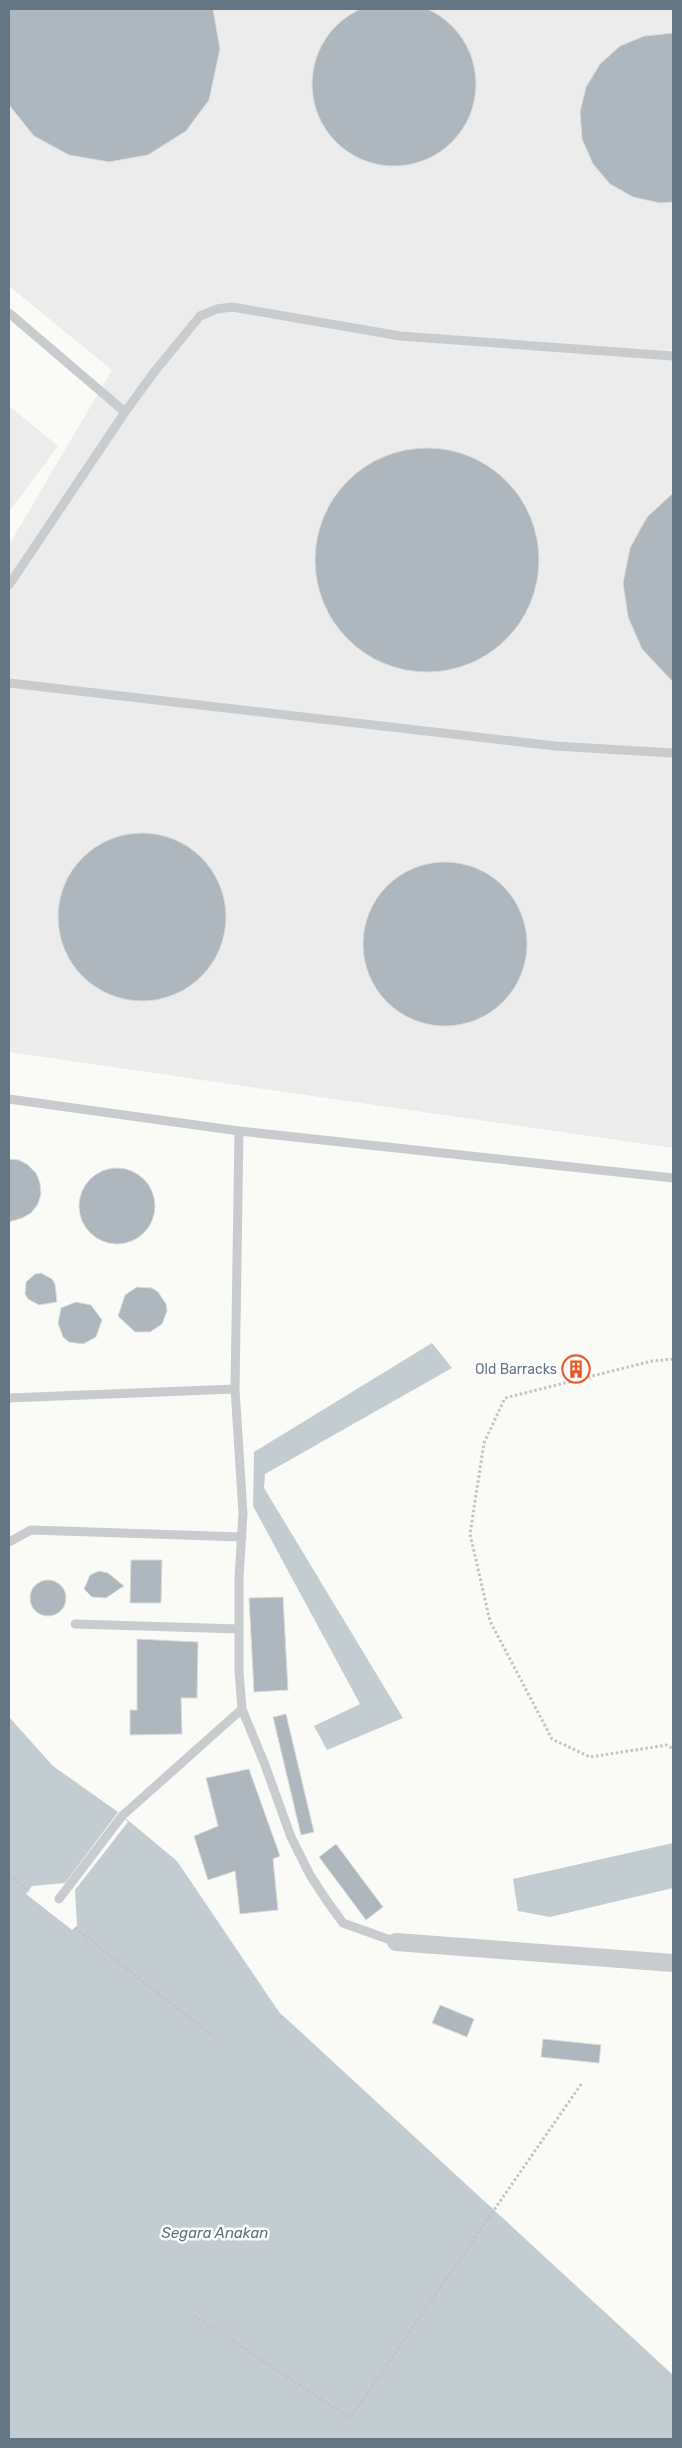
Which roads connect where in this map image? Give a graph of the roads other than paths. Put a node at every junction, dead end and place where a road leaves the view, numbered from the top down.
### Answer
1 (9, 313) edge
2 (673, 356) edge
3 (125, 412) junction
4 (9, 585) edge
5 (9, 683) edge
6 (673, 753) edge
7 (9, 1099) edge
8 (239, 1130) junction
9 (673, 1178) edge
10 (234, 1389) junction
11 (9, 1398) edge
12 (242, 1538) junction
13 (9, 1542) edge
14 (76, 1624) dead end
15 (239, 1629) junction
16 (242, 1709) junction
17 (59, 1898) dead end
18 (396, 1942) joint
19 (673, 1962) edge

1 - 3 lane
2 - 3 lane
3 - 4 lane
5 - 6 lane
7 - 8 lane
8 - 9 lane
8 - 10 lane
10 - 11 lane
10 - 12 lane
12 - 13 lane
12 - 15 lane
14 - 15 lane
15 - 16 lane
16 - 17 lane
16 - 18 lane
18 - 19 street

